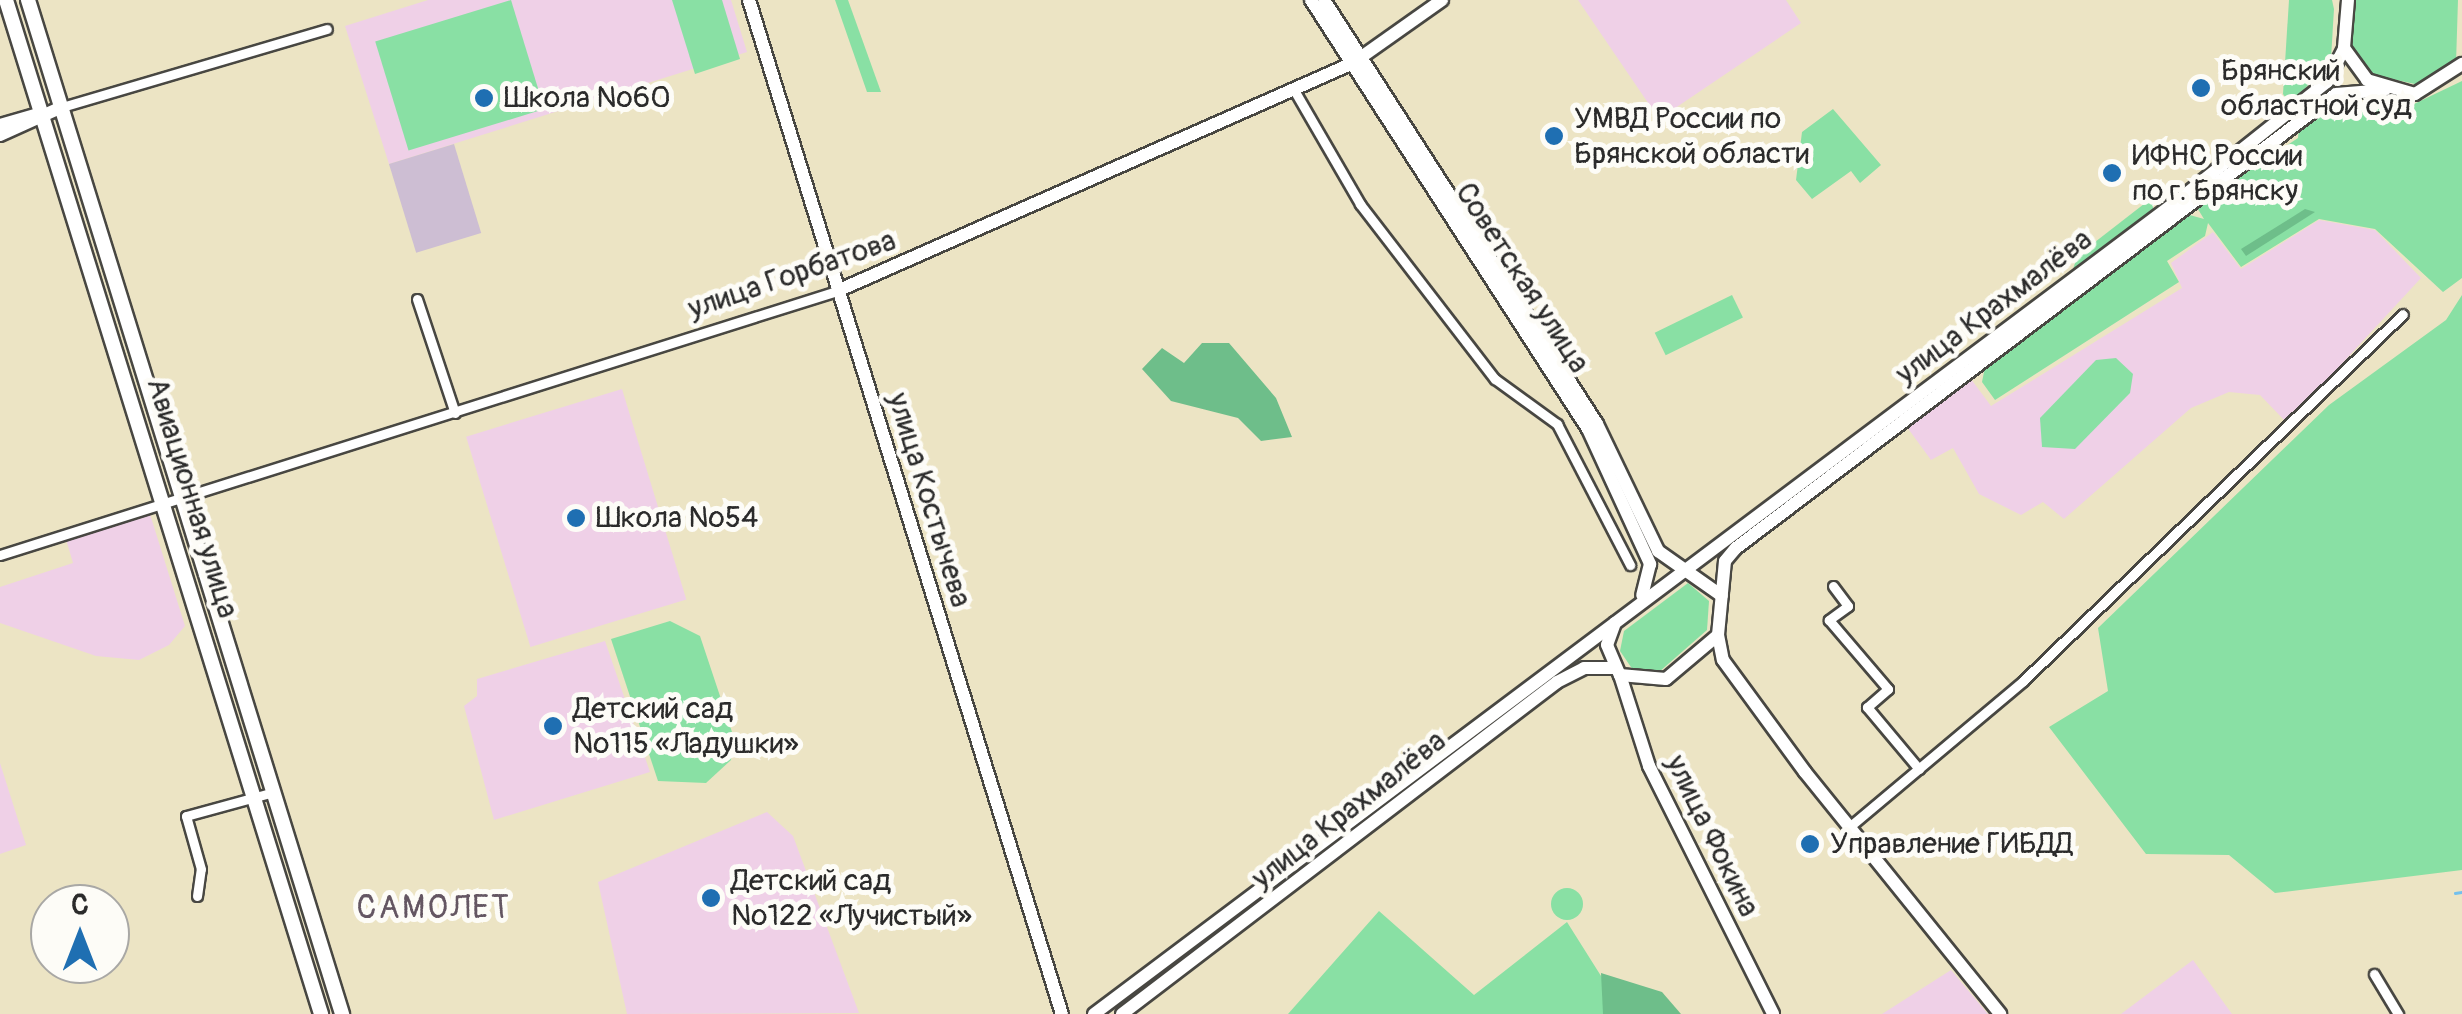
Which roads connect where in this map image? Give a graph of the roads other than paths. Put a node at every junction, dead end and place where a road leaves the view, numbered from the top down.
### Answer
1 (6, 0) edge
2 (28, 0) edge
3 (749, 0) edge
4 (1310, 0) edge
5 (1324, 0) edge
6 (1442, 0) edge
7 (2345, 2) edge
8 (327, 29) dead end
9 (2344, 48) junction
10 (1357, 60) junction
11 (2462, 64) edge
12 (2331, 88) junction
13 (1294, 90) junction
14 (2385, 90) junction
15 (62, 107) junction
16 (44, 117) junction
17 (0, 125) edge
18 (0, 135) edge
19 (837, 290) junction
20 (417, 299) dead end
21 (2403, 314) dead end
22 (455, 413) junction
23 (182, 500) junction
24 (165, 504) junction
25 (0, 555) edge
26 (1630, 565) dead end
27 (1689, 570) junction
28 (1832, 586) dead end
29 (1722, 596) junction
30 (1640, 598) junction
31 (1616, 620) junction
32 (1718, 635) junction
33 (1618, 672) junction
34 (1918, 769) junction
35 (274, 792) junction
36 (256, 798) junction
37 (1848, 828) junction
38 (197, 896) dead end
39 (2374, 974) dead end
40 (322, 1014) edge
41 (342, 1014) edge
42 (1062, 1014) edge
43 (1094, 1014) edge
44 (1122, 1014) edge
45 (1773, 1014) edge
46 (2000, 1014) edge
47 (2398, 1014) edge

1 - 16 main road, Авиационная улица
2 - 15 main road, Авиационная улица
3 - 19 main road, улица Костычева
4 - 10 main road, Советская улица
5 - 10 main road, Советская улица
6 - 10 main road, улица Горбатова
7 - 9 main road
8 - 15 street
9 - 12 main road
9 - 14 main road
10 - 13 main road, улица Горбатова
10 - 27 main road, Советская улица
10 - 30 main road, Советская улица
11 - 14 main road
12 - 14 main road
12 - 27 main road, улица Крахмалёва
12 - 29 main road
13 - 19 main road, улица Горбатова
13 - 26 street
15 - 16 main road
15 - 23 main road, Авиационная улица
16 - 17 main road
16 - 18 main road
16 - 24 main road, Авиационная улица
19 - 22 street, улица Горбатова
19 - 42 main road, улица Костычева
20 - 22 street
21 - 34 street
22 - 23 street, улица Горбатова
23 - 24 street, улица Горбатова
23 - 35 main road, Авиационная улица
24 - 25 street, улица Горбатова
24 - 36 main road, Авиационная улица
27 - 29 main road
27 - 30 main road
28 - 34 street
29 - 32 main road
30 - 31 main road
31 - 33 main road
31 - 43 main road, улица Крахмалёва
32 - 33 main road
32 - 37 main road
33 - 44 main road, улица Крахмалёва
33 - 45 main road, улица Фокина
34 - 37 street
35 - 36 street
35 - 41 main road, Авиационная улица
36 - 38 street
36 - 40 main road, Авиационная улица
37 - 46 main road
39 - 47 street

